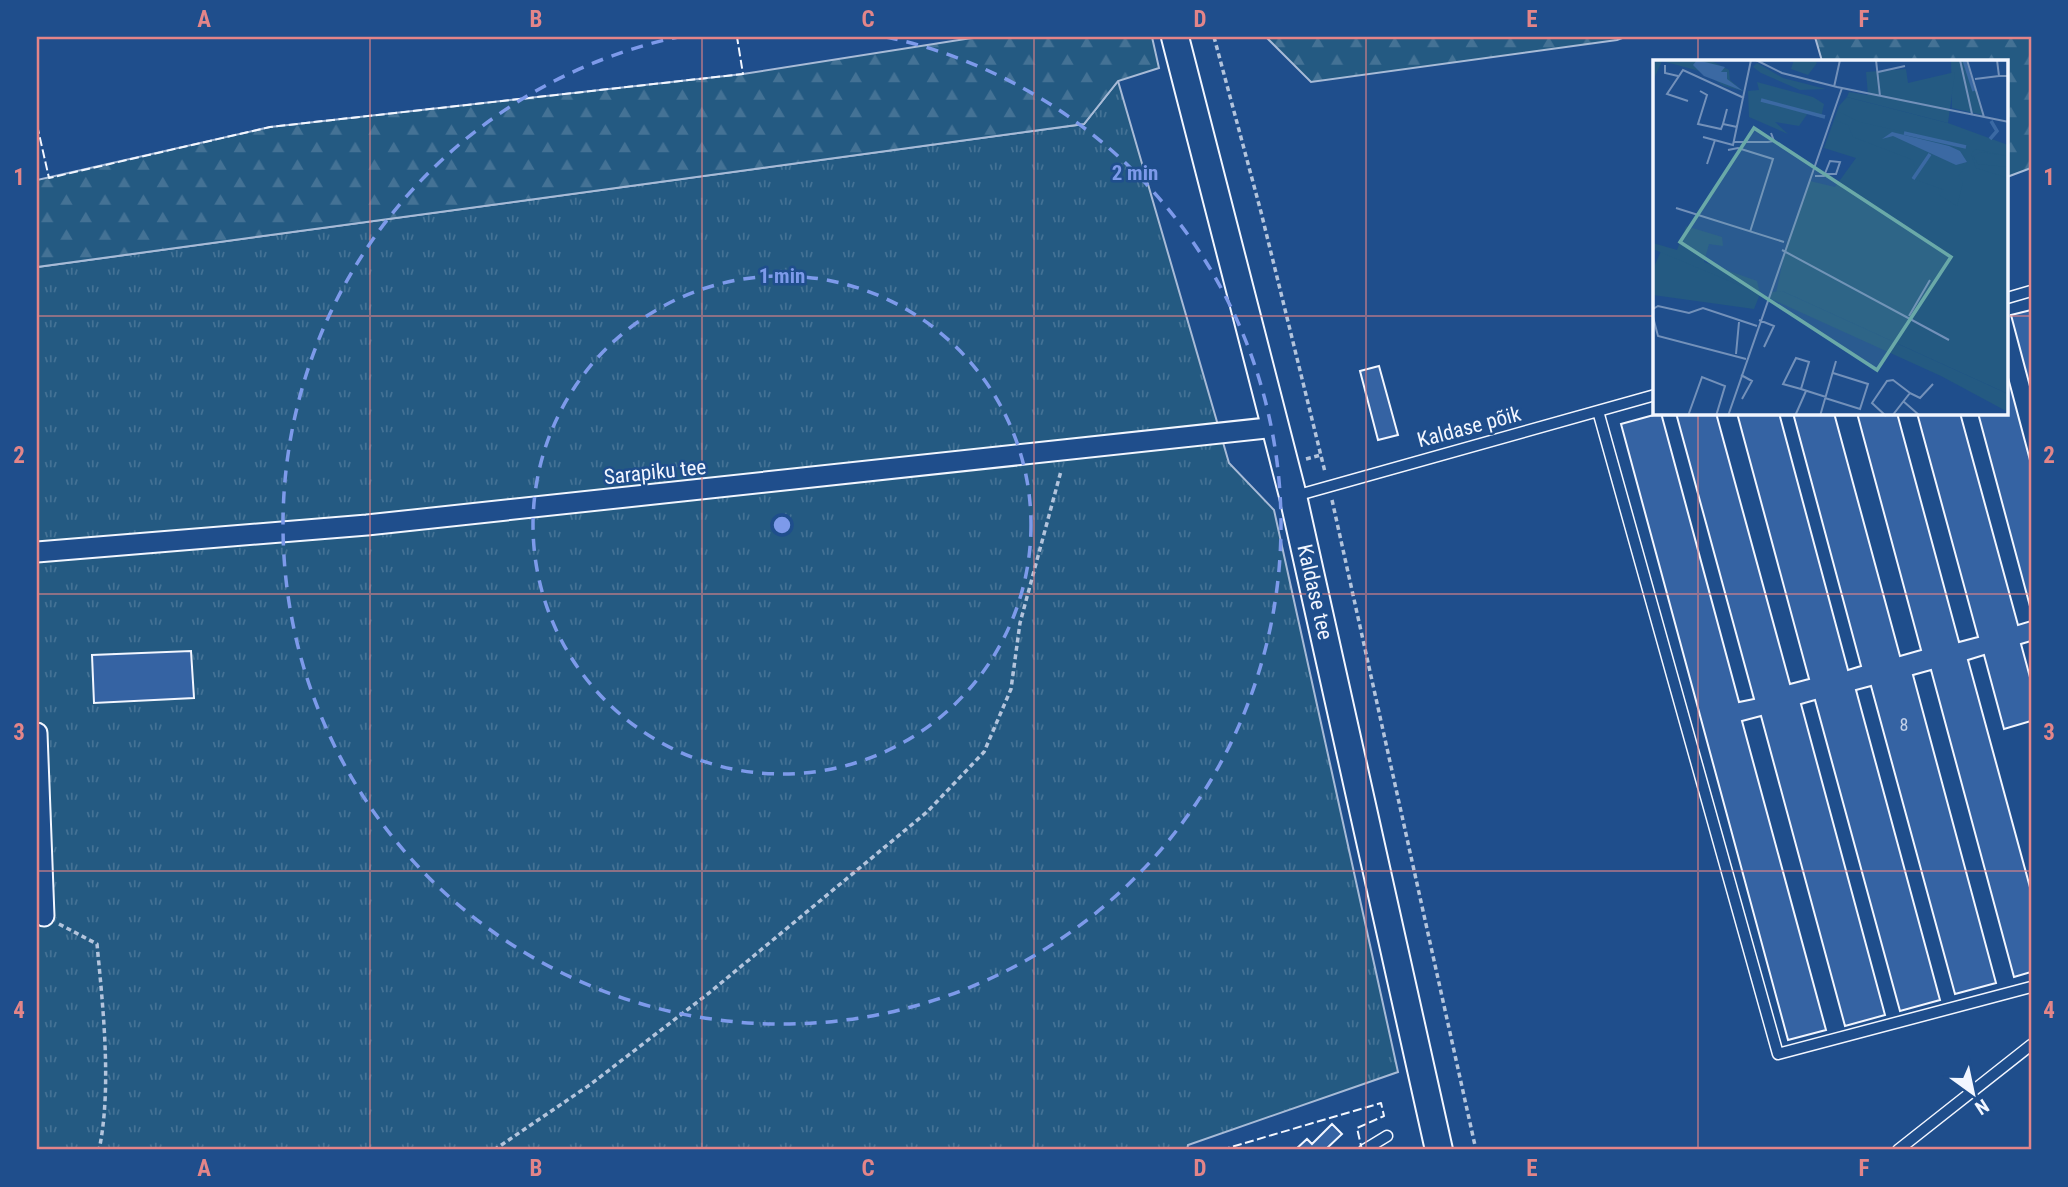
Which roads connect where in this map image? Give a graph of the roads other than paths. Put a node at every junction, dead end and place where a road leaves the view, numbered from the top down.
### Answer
1 (1175, 37) edge
2 (2031, 291) edge
3 (2008, 298) edge
4 (1653, 396) edge
5 (1598, 411) junction
6 (1276, 427) junction
7 (1293, 496) junction
8 (37, 552) edge
9 (37, 733) edge
10 (44, 916) road end
11 (2031, 987) edge
12 (2031, 1045) edge
13 (1387, 1136) dead end
14 (1364, 1150) edge
15 (1439, 1150) edge
16 (1898, 1150) edge

1 - 6 street, Kaldase tee
2 - 3 lane
4 - 5 lane, Kaldase põik
5 - 7 lane, Kaldase põik
5 - 11 lane
6 - 7 street, Kaldase tee
6 - 8 street, Sarapiku tee
7 - 15 street, Kaldase tee
9 - 10 street
12 - 16 lane
13 - 14 lane

